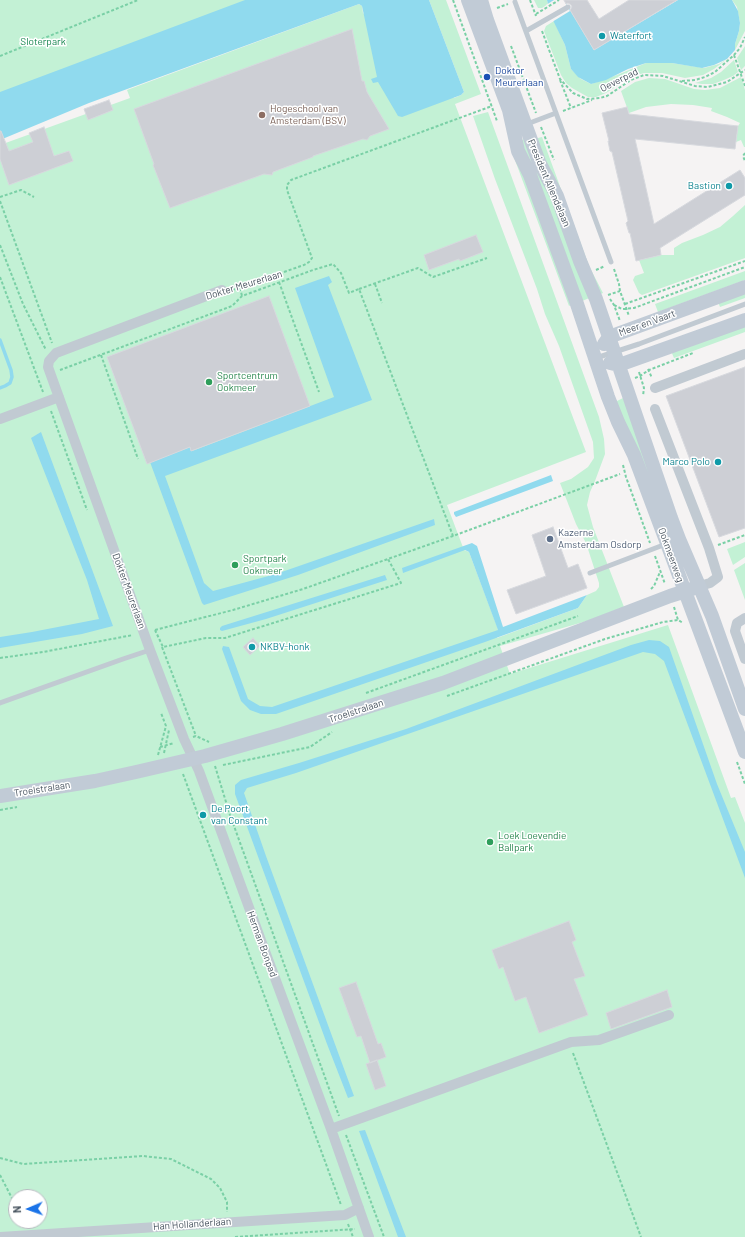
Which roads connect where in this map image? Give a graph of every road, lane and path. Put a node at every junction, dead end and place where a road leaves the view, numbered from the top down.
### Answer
1 (138, 0) edge
2 (468, 0) edge
3 (481, 0) edge
4 (530, 0) edge
5 (558, 0) edge
6 (515, 2) dead end
7 (509, 3) dead end
8 (496, 4) dead end
9 (568, 7) dead end
10 (535, 14) junction
11 (539, 23) junction
12 (526, 31) junction
13 (745, 38) edge
14 (511, 44) dead end
15 (734, 55) junction
16 (0, 56) edge
17 (745, 70) edge
18 (740, 74) junction
19 (560, 79) junction
20 (680, 81) junction
21 (745, 86) edge
22 (594, 99) junction
23 (492, 106) dead end
24 (571, 108) junction
25 (556, 113) junction
26 (539, 120) junction
27 (519, 127) junction
28 (745, 153) edge
29 (745, 161) edge
30 (555, 165) dead end
31 (0, 197) edge
32 (34, 197) dead end
33 (0, 200) edge
34 (0, 245) edge
35 (487, 258) dead end
36 (745, 261) edge
37 (611, 263) joint
38 (745, 267) edge
39 (595, 270) dead end
40 (598, 276) dead end
41 (0, 277) edge
42 (279, 282) junction
43 (375, 284) junction
44 (745, 287) edge
45 (240, 288) junction
46 (360, 289) junction
47 (222, 290) joint
48 (608, 295) dead end
49 (242, 296) junction
50 (382, 303) dead end
51 (625, 304) junction
52 (745, 304) edge
53 (614, 305) junction
54 (600, 309) junction
55 (626, 309) junction
56 (745, 320) edge
57 (609, 337) junction
58 (614, 352) junction
59 (693, 353) dead end
60 (55, 354) junction
61 (745, 354) edge
62 (100, 355) junction
63 (595, 358) junction
64 (619, 365) junction
65 (59, 371) dead end
66 (640, 376) dead end
67 (655, 388) dead end
68 (319, 392) dead end
69 (59, 398) junction
70 (47, 401) junction
71 (656, 409) dead end
72 (0, 419) edge
73 (138, 459) dead end
74 (620, 474) dead end
75 (87, 511) dead end
76 (745, 535) edge
77 (453, 536) junction
78 (673, 541) junction
79 (709, 548) junction
80 (388, 559) junction
81 (661, 571) dead end
82 (590, 573) dead end
83 (700, 586) junction
84 (648, 591) dead end
85 (684, 591) junction
86 (583, 615) dead end
87 (745, 618) edge
88 (156, 630) junction
89 (144, 632) junction
90 (132, 635) junction
91 (163, 647) junction
92 (150, 650) junction
93 (140, 654) junction
94 (0, 658) edge
95 (745, 659) edge
96 (360, 695) dead end
97 (0, 703) edge
98 (745, 709) edge
99 (173, 711) junction
100 (161, 712) dead end
101 (196, 736) dead end
102 (209, 741) dead end
103 (190, 752) junction
104 (745, 752) edge
105 (163, 761) junction
106 (215, 767) dead end
107 (183, 774) dead end
108 (0, 796) edge
109 (669, 1015) dead end
110 (569, 1043) junction
111 (343, 1125) junction
112 (331, 1129) junction
113 (0, 1158) edge
114 (0, 1175) edge
115 (8, 1190) edge
116 (359, 1208) junction
117 (345, 1214) junction
118 (228, 1222) junction
119 (350, 1229) junction
120 (368, 1233) edge
121 (0, 1237) edge
122 (234, 1237) edge
123 (353, 1237) edge
124 (384, 1237) edge
125 (641, 1237) edge

1 - 16 path
2 - 27 main road, President Allendelaan
3 - 27 main road, President Allendelaan
4 - 10 path, Oeverpad
5 - 10 path
6 - 12 lane
7 - 8 path
9 - 11 lane
10 - 11 path, Oeverpad
11 - 12 lane
11 - 19 path, Oeverpad
12 - 25 lane
13 - 15 path, Oeverpad
14 - 26 path
15 - 18 path
15 - 20 path, Oeverpad
17 - 18 path, Oeverpad
18 - 20 path, Oeverpad
18 - 21 path
19 - 22 path, Oeverpad
19 - 24 path
20 - 22 path, Oeverpad
22 - 24 path
23 - 45 path, Dokter Meurerlaan
24 - 25 path
25 - 26 lane
25 - 37 lane
26 - 27 lane
26 - 30 path
27 - 54 main road, President Allendelaan
27 - 63 main road, President Allendelaan
28 - 29 path
31 - 32 path
33 - 60 path
34 - 60 path
35 - 43 path
36 - 51 path
37 - 51 path
38 - 55 path
39 - 40 path
41 - 70 path
42 - 46 path
42 - 49 path
42 - 68 path
43 - 46 path
43 - 50 path
44 - 57 main road, Meer en Vaart
45 - 47 path, Dokter Meurerlaan
45 - 49 path
46 - 77 path
47 - 60 street, Dokter Meurerlaan
48 - 53 path
49 - 62 path
51 - 55 path
52 - 58 lane
53 - 54 path
53 - 55 path
54 - 57 main road, President Allendelaan
56 - 64 main road
57 - 58 main road, President Allendelaan
57 - 63 main road, Meer en Vaart
58 - 63 lane
58 - 64 main road, President Allendelaan
59 - 66 path
60 - 69 street, Dokter Meurerlaan
61 - 67 street
62 - 65 path
62 - 73 path
63 - 64 main road
63 - 78 main road, Ookmeerweg
64 - 78 main road, Ookmeerweg
69 - 70 street
69 - 89 street, Dokter Meurerlaan
70 - 72 street
70 - 75 path
71 - 79 street
74 - 77 path
76 - 79 path
77 - 80 path
78 - 82 lane
78 - 83 main road, Ookmeerweg
78 - 85 main road, Ookmeerweg
79 - 83 street
80 - 88 path
80 - 91 path
81 - 84 path
83 - 85 main road, Troelstralaan
83 - 98 main road, Ookmeerweg
85 - 103 main road, Troelstralaan
85 - 104 main road, Ookmeerweg
86 - 96 path, Troelstralaan
87 - 95 street
88 - 89 path
88 - 91 path
89 - 90 path
89 - 92 street, Dokter Meurerlaan
90 - 93 path
90 - 94 path
91 - 92 path
91 - 101 path
92 - 93 lane
92 - 99 street, Dokter Meurerlaan
93 - 97 lane
99 - 103 street, Dokter Meurerlaan
99 - 105 path
100 - 105 path
102 - 103 path
103 - 105 main road, Troelstralaan
103 - 105 path
103 - 112 street, Herman Bonpad
105 - 108 main road, Troelstralaan
106 - 111 path
107 - 117 path
109 - 110 street
110 - 111 street
110 - 125 path
111 - 112 street
111 - 124 path
112 - 116 street, Herman Bonpad
113 - 118 path
114 - 115 path
116 - 117 street, Han Hollanderlaan
116 - 120 street, Herman Bonpad
117 - 118 street, Han Hollanderlaan
117 - 119 path
118 - 121 street, Han Hollanderlaan
119 - 120 path
119 - 122 path
119 - 123 path

